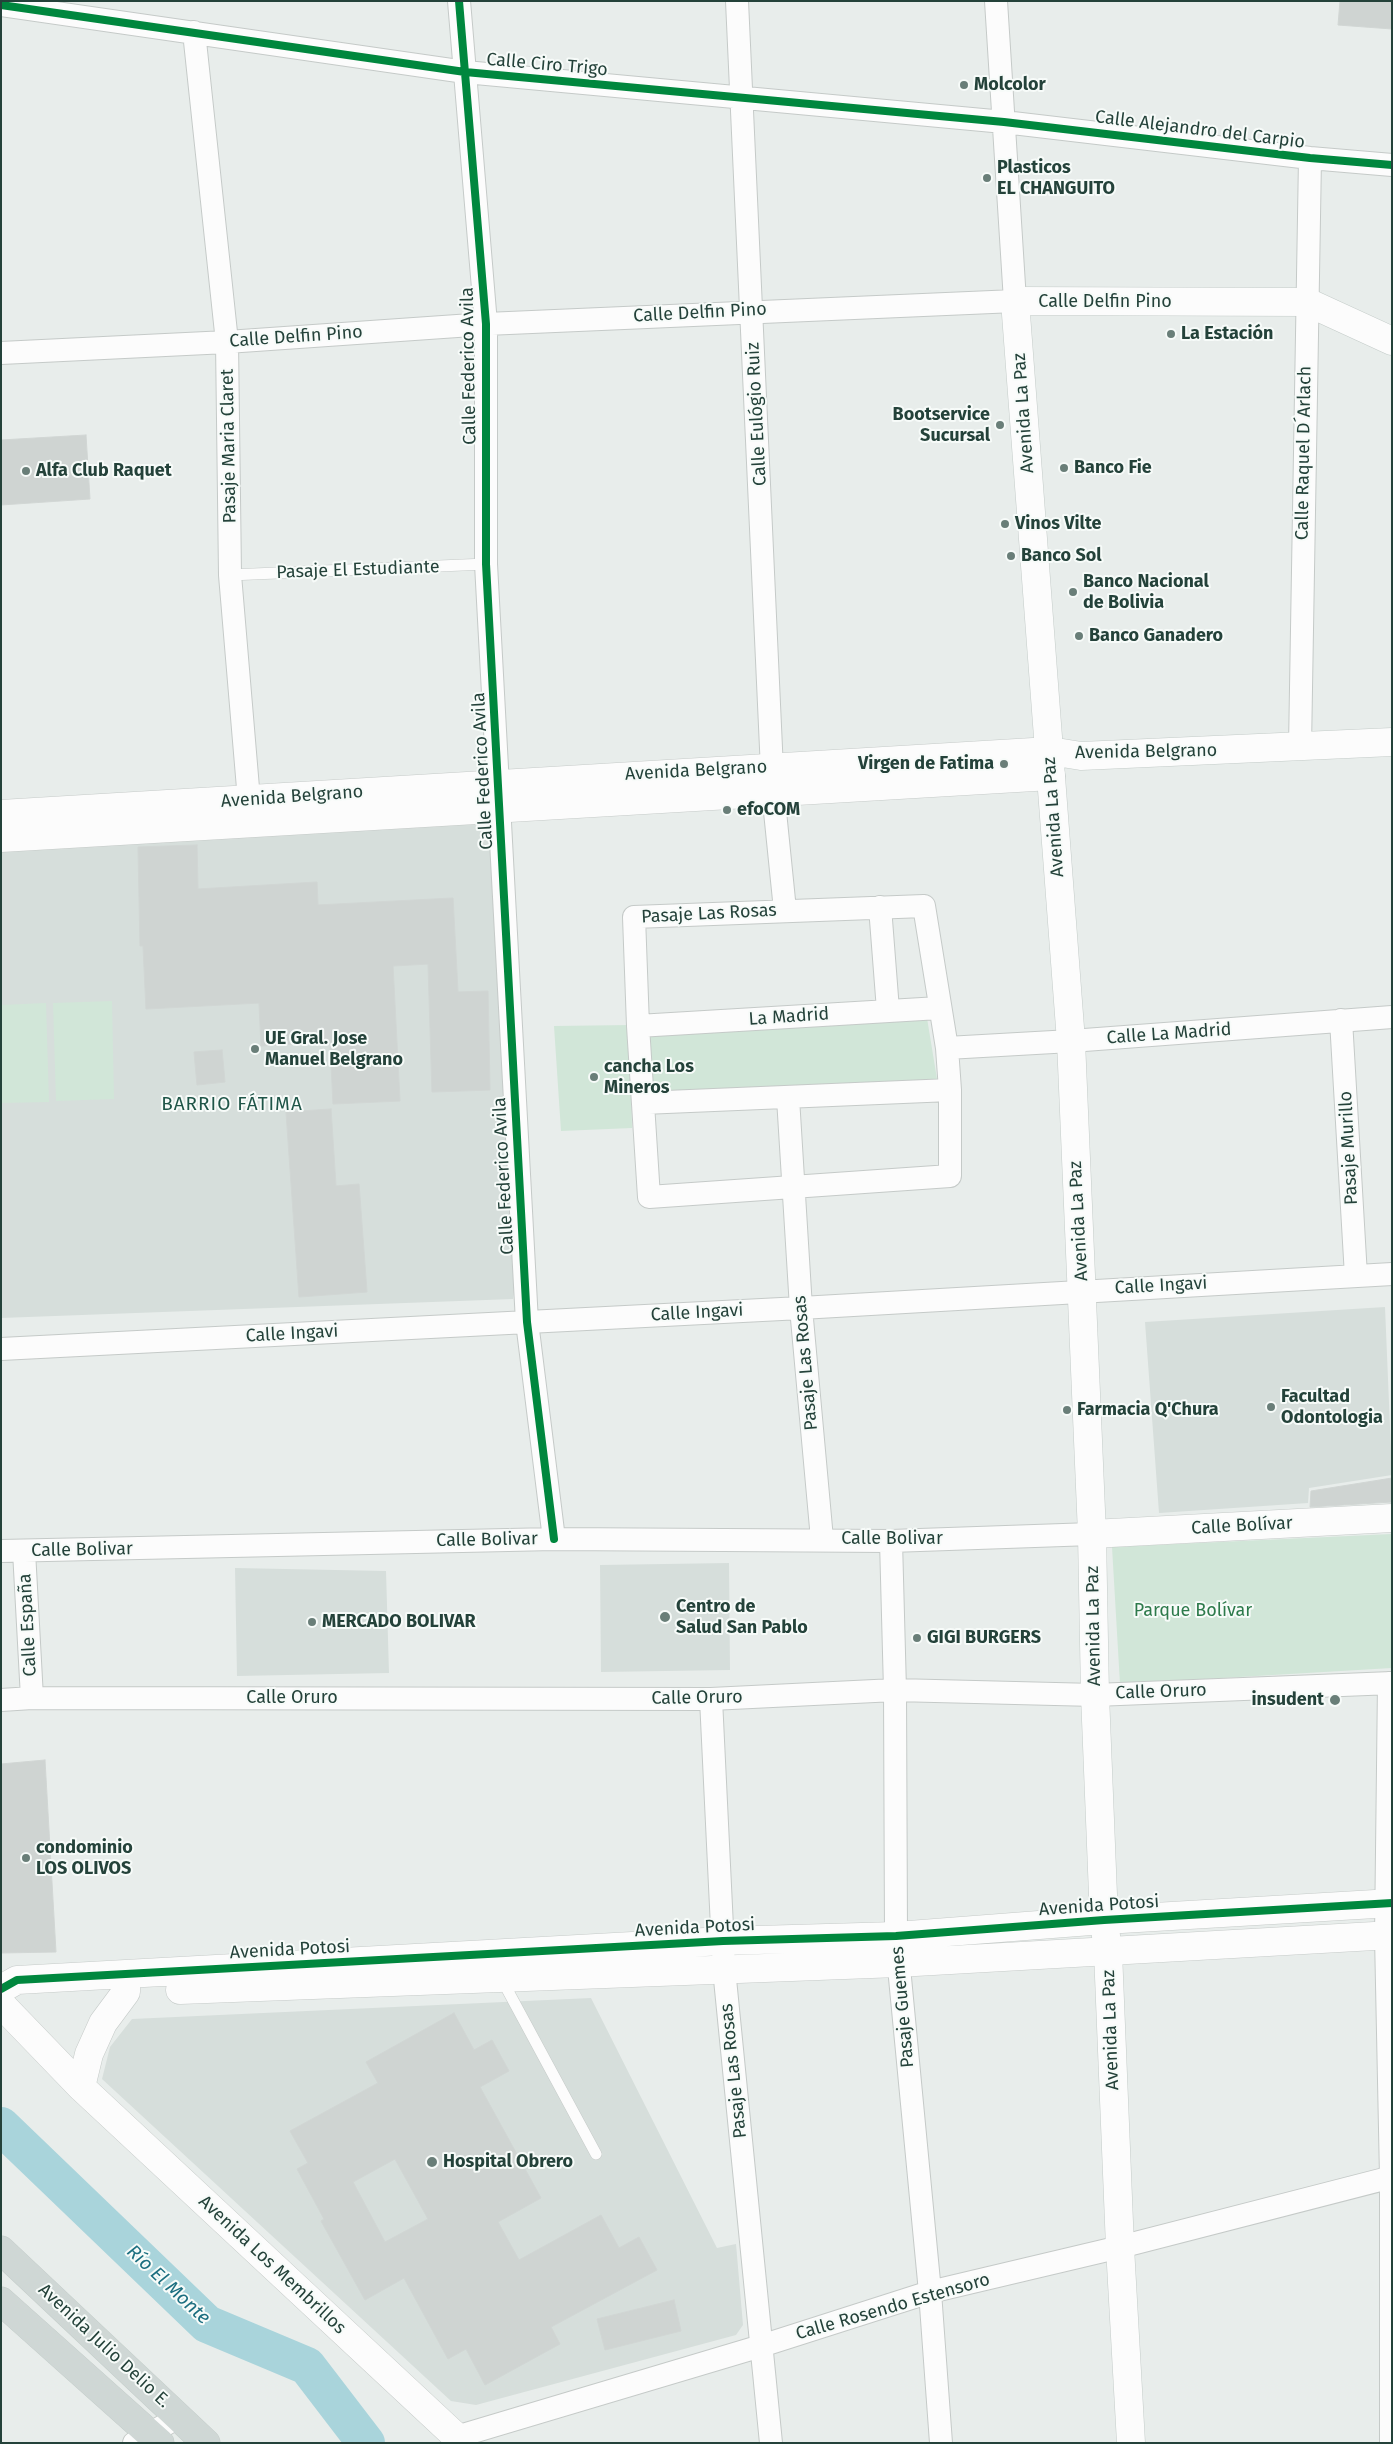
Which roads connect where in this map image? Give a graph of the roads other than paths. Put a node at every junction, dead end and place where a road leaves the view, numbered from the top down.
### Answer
1 (459, 1) edge
2 (737, 1) edge
3 (996, 1) edge
4 (1, 5) edge
5 (194, 32) junction
6 (465, 72) junction
7 (742, 98) junction
8 (1004, 122) junction
9 (1310, 158) junction
10 (1392, 165) edge
11 (1015, 301) junction
12 (1307, 302) junction
13 (752, 311) junction
14 (486, 324) junction
15 (1392, 341) edge
16 (228, 342) junction
17 (1, 353) edge
18 (486, 564) junction
19 (230, 575) junction
20 (1392, 742) edge
21 (1300, 747) junction
22 (1050, 763) junction
23 (773, 780) junction
24 (500, 795) junction
25 (249, 800) junction
26 (1, 814) edge
27 (1, 838) edge
28 (880, 907) junction
29 (785, 910) junction
30 (940, 1008) junction
31 (888, 1010) junction
32 (1392, 1017) edge
33 (1342, 1020) junction
34 (638, 1026) junction
35 (1070, 1041) junction
36 (947, 1048) junction
37 (950, 1090) junction
38 (788, 1098) junction
39 (643, 1103) junction
40 (793, 1187) junction
41 (1392, 1274) edge
42 (1356, 1276) junction
43 (1082, 1290) junction
44 (801, 1308) junction
45 (527, 1322) junction
46 (1, 1349) edge
47 (1392, 1518) edge
48 (1092, 1534) junction
49 (554, 1539) junction
50 (822, 1539) junction
51 (891, 1541) junction
52 (1, 1550) edge
53 (24, 1551) junction
54 (1390, 1683) edge
55 (895, 1690) junction
56 (1095, 1695) junction
57 (32, 1698) junction
58 (711, 1699) junction
59 (1, 1700) edge
60 (1389, 1903) edge
61 (1104, 1920) junction
62 (1389, 1935) edge
63 (896, 1936) junction
64 (723, 1941) junction
65 (1108, 1952) junction
66 (898, 1963) junction
67 (499, 1966) junction
68 (724, 1969) junction
69 (126, 1983) junction
70 (1, 1989) edge
71 (1, 1996) edge
72 (1, 2004) edge
73 (81, 2087) junction
74 (596, 2154) dead end
75 (1392, 2177) edge
76 (1120, 2247) junction
77 (1, 2250) edge
78 (930, 2292) junction
79 (1, 2301) edge
80 (761, 2346) junction
81 (180, 2416) junction
82 (149, 2440) edge
83 (460, 2440) edge
84 (206, 2443) edge
85 (771, 2443) edge
86 (941, 2443) edge
87 (1131, 2443) edge
88 (1392, 2443) edge

1 - 6 street, Calle Federico Avila
2 - 7 street, Calle Eulógio Ruiz
3 - 8 street, Avenida La Paz
4 - 5 street, Calle Ciro Trigo
5 - 6 street, Calle Ciro Trigo
5 - 16 street, Pasaje Maria Claret
6 - 7 street, Calle Ciro Trigo
6 - 14 street, Calle Federico Avila
7 - 8 street, Calle Ciro Trigo
7 - 13 street, Calle Eulógio Ruiz
8 - 9 street, Calle Alejandro del Carpio
8 - 11 street, Avenida La Paz
9 - 10 street, Calle Alejandro del Carpio
9 - 12 street, Calle Raquel D´Arlach
11 - 12 street, Calle Delfin Pino
11 - 13 street, Calle Delfin Pino
11 - 22 street, Avenida La Paz
12 - 15 street, Calle Delfin Pino
12 - 21 street, Calle Raquel D´Arlach
13 - 14 street, Calle Delfin Pino
13 - 23 street, Calle Eulógio Ruiz
14 - 16 street, Calle Delfin Pino
14 - 18 street, Calle Federico Avila
16 - 17 street, Calle Delfin Pino
16 - 19 street, Pasaje Maria Claret
18 - 19 lane, Pasaje El Estudiante
18 - 24 street, Calle Federico Avila
19 - 25 street, Pasaje Maria Claret
20 - 21 street, Avenida Belgrano
21 - 22 street, Avenida Belgrano
22 - 23 street, Avenida Belgrano
22 - 35 street, Avenida La Paz
23 - 24 street, Avenida Belgrano
23 - 29 street, Calle Eulógio Ruiz
24 - 25 street, Avenida Belgrano
24 - 27 street, Avenida Belgrano
24 - 45 street, Calle Federico Avila
25 - 26 street, Avenida Belgrano
28 - 29 street, Pasaje Las Rosas
28 - 30 street, Pasaje Las Rosas
28 - 31 street
29 - 34 street, Pasaje Las Rosas
30 - 31 street, La Madrid
30 - 36 street, Pasaje Las Rosas
31 - 34 street, La Madrid
32 - 33 street, Calle La Madrid
33 - 35 street, Calle La Madrid
33 - 42 street, Pasaje Murillo
34 - 39 street, Pasaje Las Rosas
35 - 36 street, Calle La Madrid
35 - 43 street, Avenida La Paz
36 - 37 street, Pasaje Las Rosas
37 - 38 street
37 - 40 street, Pasaje Las Rosas
38 - 39 street
38 - 40 street
39 - 40 street, Pasaje Las Rosas
40 - 44 street, Pasaje Las Rosas
41 - 42 street, Calle Ingavi
42 - 43 street, Calle Ingavi
43 - 44 street, Calle Ingavi
43 - 48 street, Avenida La Paz
44 - 45 street, Calle Ingavi
44 - 50 street, Pasaje Las Rosas
45 - 46 street, Calle Ingavi
45 - 49 street, Calle Federico Avila
47 - 48 street, Calle Bolívar
48 - 51 street, Calle Bolivar
48 - 56 street, Avenida La Paz
49 - 50 street, Calle Bolivar
49 - 53 street, Calle Bolivar
50 - 51 street, Calle Bolivar
51 - 55 street, Pasaje Guemes
52 - 53 street, Calle Bolivar
53 - 57 street, Calle España
54 - 56 street, Calle Oruro
54 - 60 street
55 - 56 street, Calle Oruro
55 - 58 street, Calle Oruro
55 - 63 street, Pasaje Guemes
56 - 61 street, Avenida La Paz
57 - 58 street, Calle Oruro
57 - 59 street, Calle Oruro
58 - 64 street, Pasaje Las Rosas
60 - 61 street, Avenida Potosi
60 - 62 street
61 - 63 street, Avenida Potosi
61 - 65 street, Avenida La Paz
62 - 65 street, Avenida Potosi
62 - 75 street
63 - 64 street, Avenida Potosi
63 - 66 street, Pasaje Guemes
64 - 67 street, Avenida Potosi
64 - 68 street, Pasaje Las Rosas
65 - 66 street, Avenida Potosi
65 - 76 street, Avenida La Paz
66 - 68 street, Avenida Potosi
66 - 78 street, Pasaje Guemes
67 - 68 street, Avenida Potosi
67 - 69 street, Avenida Potosi
67 - 74 lane
68 - 80 street, Pasaje Las Rosas
69 - 70 street, Avenida Potosi
69 - 71 street, Avenida Potosi
69 - 73 street
72 - 73 street, Avenida Los Membrillos
73 - 83 street, Avenida Los Membrillos
75 - 76 street, Calle Rosendo Estensoro
75 - 88 street
76 - 78 street, Calle Rosendo Estensoro
76 - 87 street, Avenida La Paz
77 - 81 main road, Avenida Julio Delio E.
78 - 80 street, Calle Rosendo Estensoro
78 - 86 street, Pasaje Guemes
79 - 82 main road, Avenida Julio Delio E.
80 - 83 street, Calle Rosendo Estensoro
80 - 85 street, Pasaje Las Rosas
81 - 82 street
81 - 84 main road, Avenida Julio Delio E.

